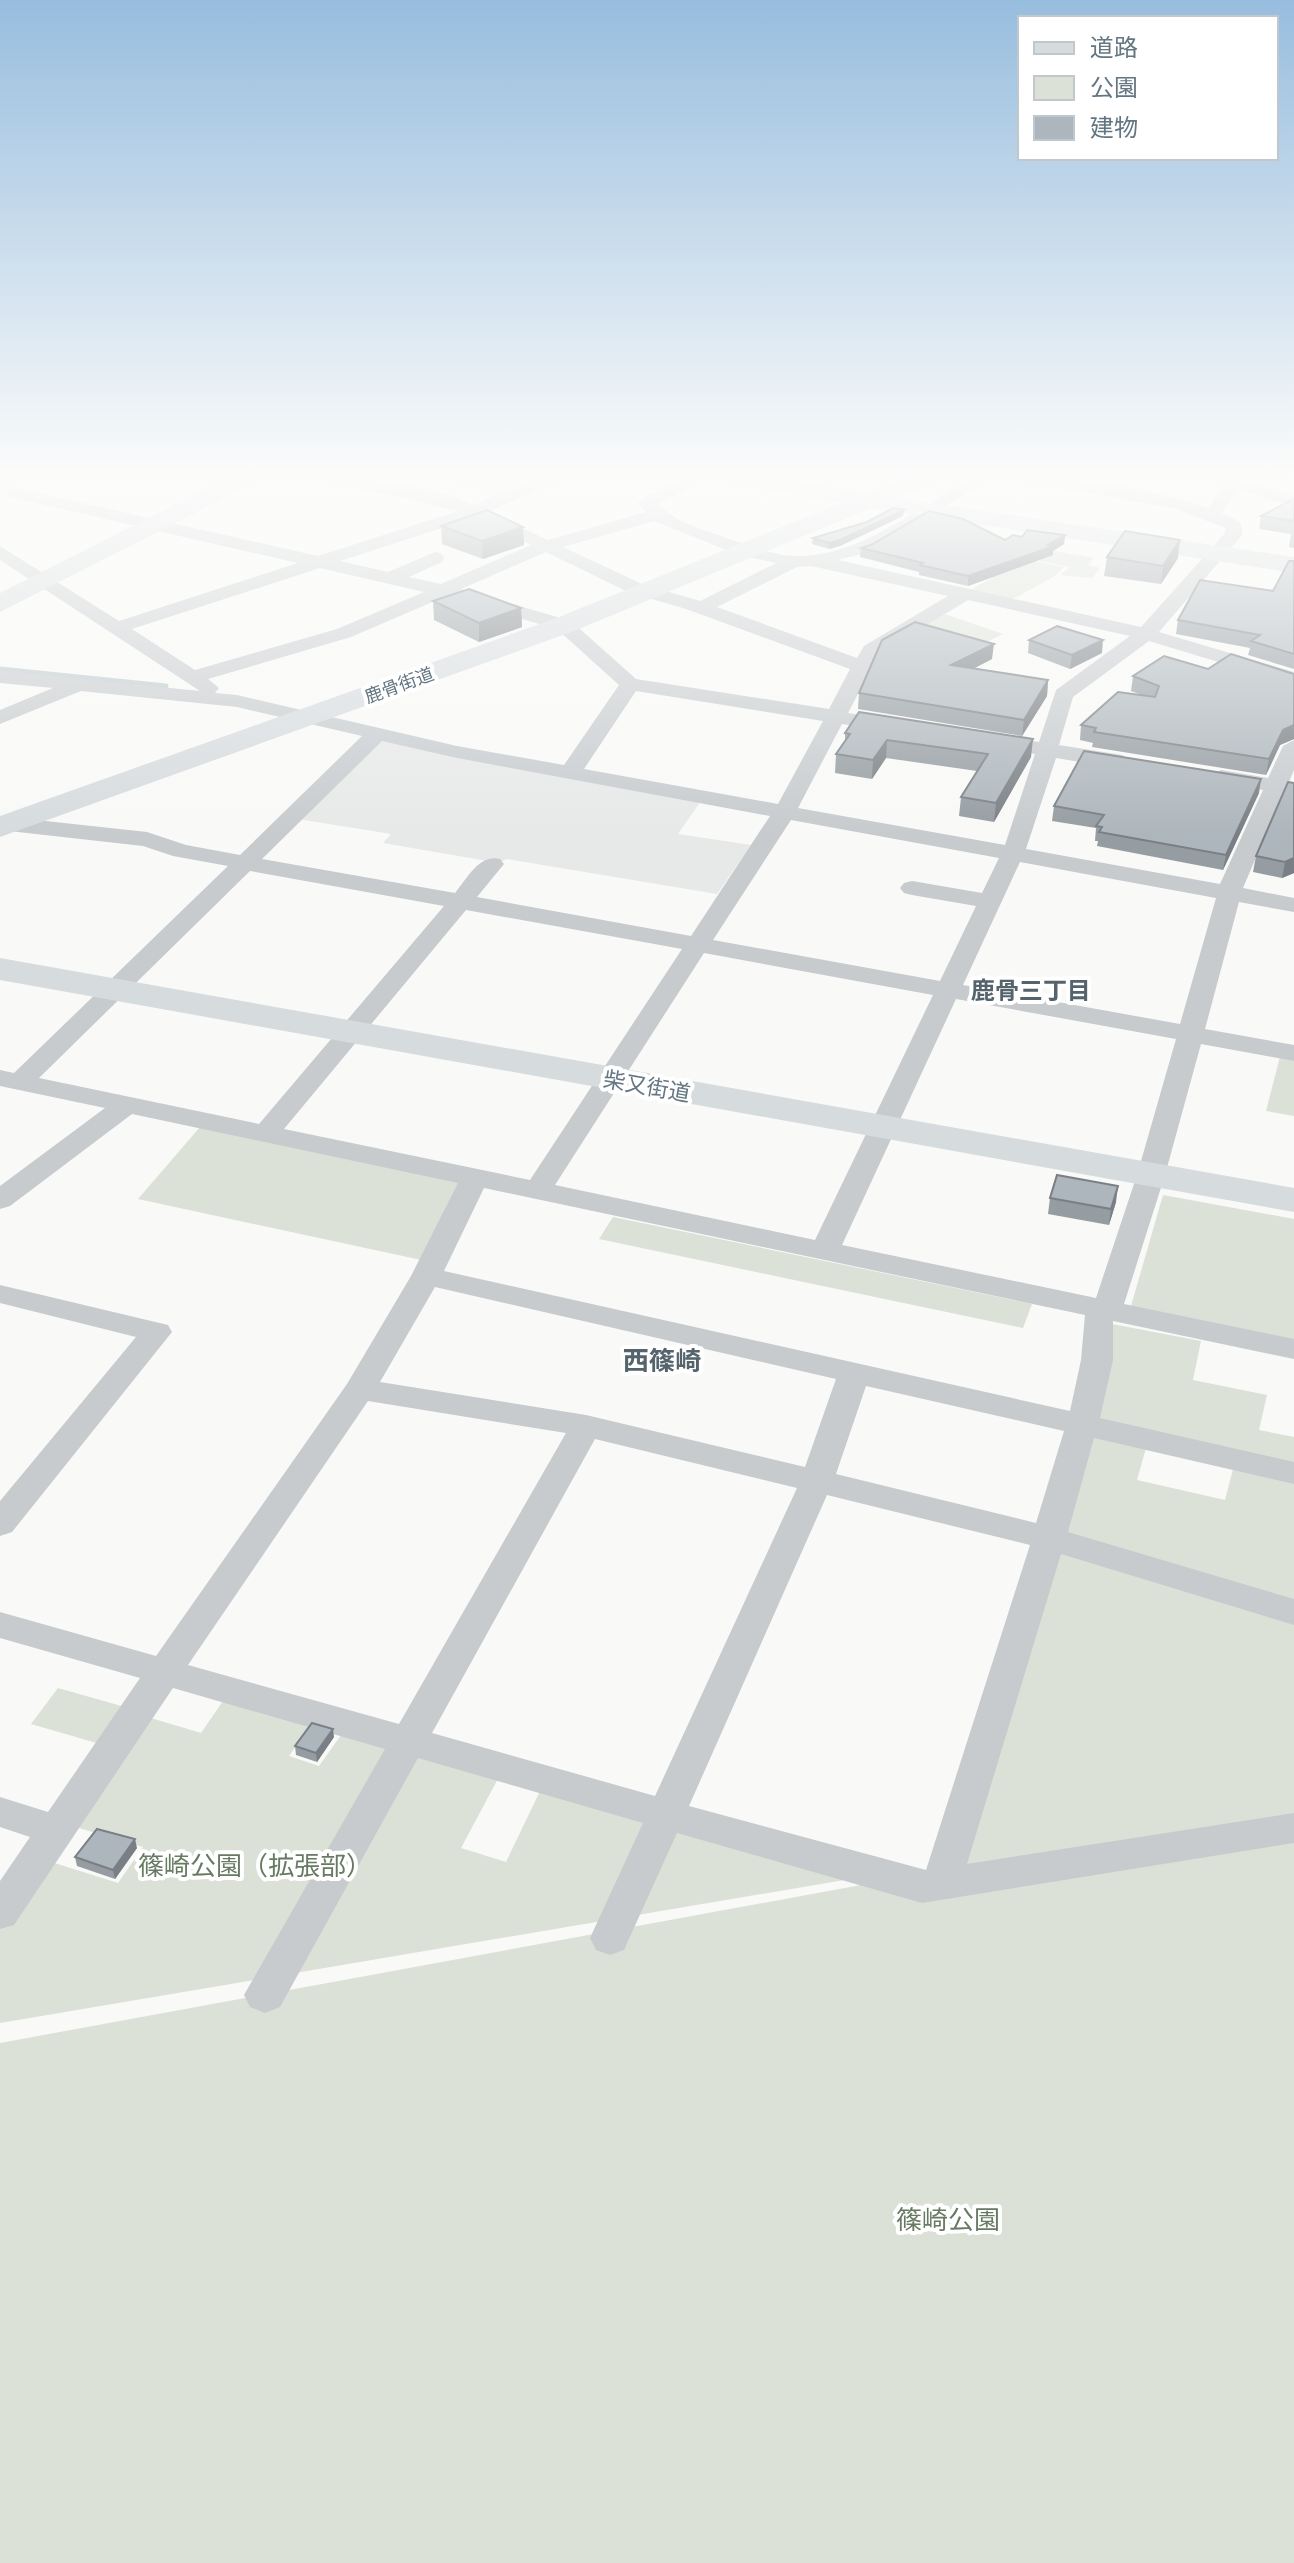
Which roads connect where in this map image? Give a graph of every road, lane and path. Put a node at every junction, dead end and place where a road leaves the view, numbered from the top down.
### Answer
1 (68, 597) edge
2 (213, 597) edge
3 (427, 597) edge
4 (465, 597) edge
5 (632, 597) edge
6 (666, 597) edge
7 (725, 597) edge
8 (960, 597) edge
9 (971, 597) edge
10 (1179, 597) edge
11 (702, 607) junction
12 (564, 625) junction
13 (119, 627) junction
14 (1146, 634) junction
15 (863, 667) junction
16 (0, 677) edge
17 (1294, 679) edge
18 (79, 684) junction
19 (630, 684) junction
20 (198, 686) junction
21 (837, 717) junction
22 (0, 718) edge
23 (305, 719) junction
24 (912, 729) edge
25 (376, 735) junction
26 (972, 738) edge
27 (1294, 746) edge
28 (1046, 750) junction
29 (1138, 764) edge
30 (570, 773) junction
31 (1200, 774) edge
32 (1284, 787) edge
33 (785, 811) junction
34 (2, 826) edge
35 (1012, 854) junction
36 (244, 862) junction
37 (492, 864) dead end
38 (912, 888) dead end
39 (1231, 893) junction
40 (1289, 898) edge
41 (989, 901) junction
42 (458, 902) junction
43 (699, 945) junction
44 (0, 969) edge
45 (115, 990) junction
46 (945, 990) junction
47 (350, 1032) junction
48 (1189, 1034) junction
49 (1294, 1053) edge
50 (610, 1079) junction
51 (10, 1080) edge
52 (127, 1105) junction
53 (883, 1128) junction
54 (266, 1133) junction
55 (1151, 1175) junction
56 (474, 1179) junction
57 (536, 1192) junction
58 (0, 1200) edge
59 (1294, 1200) edge
60 (825, 1250) junction
61 (426, 1276) junction
62 (0, 1294) edge
63 (1107, 1309) junction
64 (1294, 1349) edge
65 (854, 1374) junction
66 (360, 1389) junction
67 (1081, 1424) junction
68 (586, 1426) junction
69 (1294, 1473) edge
70 (817, 1481) junction
71 (0, 1524) edge
72 (1049, 1538) junction
73 (1294, 1612) edge
74 (0, 1625) edge
75 (164, 1672) junction
76 (409, 1739) junction
77 (0, 1812) edge
78 (669, 1814) junction
79 (1294, 1828) edge
80 (56, 1830) junction
81 (941, 1885) junction
82 (0, 1913) edge
83 (610, 1938) dead end
84 (265, 1995) dead end

1 - 13 street
2 - 13 street
3 - 20 street
4 - 12 street
5 - 12 street, 鹿骨街道
6 - 11 street
7 - 11 street
8 - 15 street
9 - 14 street
10 - 14 street
11 - 15 street
12 - 19 street
12 - 23 street, 鹿骨街道
13 - 20 street
14 - 17 street
14 - 28 street
15 - 21 street
16 - 18 street
18 - 20 street
18 - 22 street
19 - 21 street
19 - 30 street
20 - 23 street
21 - 24 street
21 - 33 street
23 - 25 street
23 - 34 street, 鹿骨街道
25 - 30 street
25 - 36 street
26 - 28 street
27 - 32 street
28 - 29 street
28 - 35 street
30 - 33 street
31 - 32 street
32 - 39 street
33 - 35 street
33 - 43 street
34 - 36 street
35 - 39 street
35 - 41 street
36 - 42 street
36 - 45 street
37 - 42 street
38 - 41 street
39 - 40 street
39 - 48 street
41 - 46 street
42 - 43 street
42 - 47 street
43 - 46 street
43 - 50 street
44 - 45 street, 柴又街道
45 - 47 street, 柴又街道
45 - 51 street
46 - 48 street
46 - 53 street
47 - 50 street, 柴又街道
47 - 54 street
48 - 49 street
48 - 55 street
50 - 53 street, 柴又街道
50 - 57 street
51 - 52 street
52 - 54 street
52 - 58 street
53 - 55 street, 柴又街道
53 - 60 street
54 - 56 street
55 - 59 street, 柴又街道
55 - 63 street
56 - 57 street
56 - 61 street
57 - 60 street
60 - 63 street
61 - 65 street
61 - 66 street
62 - 71 street
63 - 64 street
63 - 67 street
65 - 67 street
65 - 70 street
66 - 68 street
66 - 75 street
67 - 69 street
67 - 72 street
68 - 70 street
68 - 76 street
70 - 72 street
70 - 78 street
72 - 73 street
72 - 81 street
74 - 75 street
75 - 76 street
75 - 80 street
76 - 78 street
76 - 84 street
77 - 80 street
78 - 81 street
78 - 83 street
79 - 81 street
80 - 82 street

